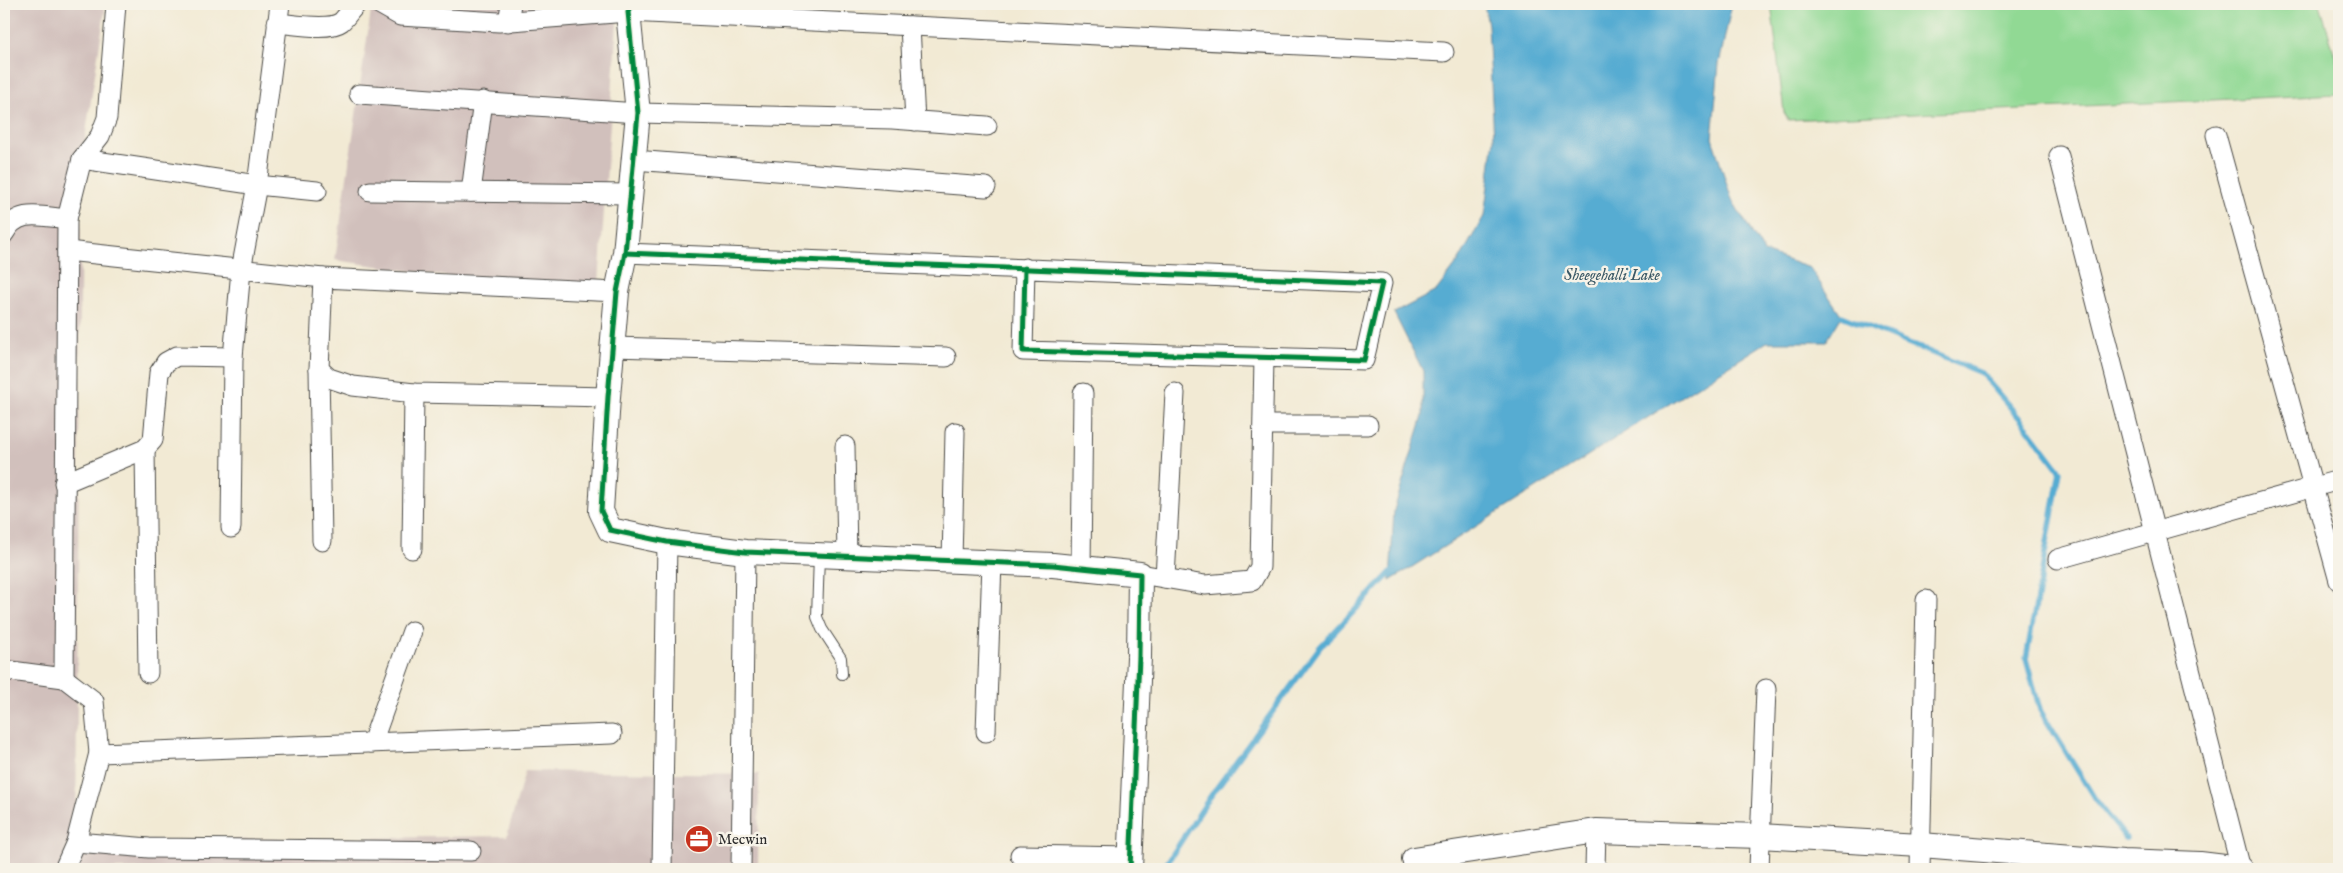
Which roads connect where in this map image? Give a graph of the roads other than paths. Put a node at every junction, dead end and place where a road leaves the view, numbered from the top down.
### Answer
1 (116, 4) edge
2 (280, 4) edge
3 (357, 4) edge
4 (379, 4) edge
5 (630, 8) edge
6 (510, 13) edge
7 (277, 23) junction
8 (910, 26) junction
9 (1444, 52) dead end
10 (359, 94) dead end
11 (483, 101) junction
12 (638, 114) junction
13 (916, 121) junction
14 (987, 126) dead end
15 (2216, 135) dead end
16 (2059, 156) dead end
17 (82, 159) junction
18 (634, 160) junction
19 (257, 185) junction
20 (986, 187) dead end
21 (317, 191) dead end
22 (370, 191) dead end
23 (470, 192) junction
24 (630, 194) junction
25 (67, 220) junction
26 (4, 234) edge
27 (67, 251) junction
28 (625, 253) junction
29 (1025, 268) junction
30 (241, 270) junction
31 (323, 278) junction
32 (617, 292) junction
33 (614, 347) junction
34 (233, 357) junction
35 (946, 357) dead end
36 (1264, 357) junction
37 (319, 369) junction
38 (414, 393) junction
39 (1083, 393) dead end
40 (1175, 393) dead end
41 (608, 397) junction
42 (1264, 425) junction
43 (1368, 425) dead end
44 (955, 432) dead end
45 (845, 446) dead end
46 (145, 450) junction
47 (2339, 480) edge
48 (64, 484) junction
49 (2314, 488) junction
50 (231, 528) dead end
51 (2155, 532) junction
52 (322, 541) dead end
53 (667, 542) junction
54 (412, 549) dead end
55 (746, 552) junction
56 (819, 555) junction
57 (847, 556) junction
58 (2058, 560) dead end
59 (952, 561) junction
60 (992, 562) junction
61 (1081, 568) junction
62 (1140, 574) junction
63 (1165, 578) junction
64 (2339, 581) edge
65 (1926, 600) dead end
66 (412, 631) dead end
67 (4, 670) edge
68 (148, 673) dead end
69 (842, 674) dead end
70 (64, 678) junction
71 (1766, 689) dead end
72 (986, 732) dead end
73 (612, 734) dead end
74 (372, 743) junction
75 (99, 753) junction
76 (1596, 831) junction
77 (1760, 836) junction
78 (76, 842) junction
79 (1921, 845) junction
80 (470, 851) dead end
81 (1020, 855) dead end
82 (1414, 859) dead end
83 (1441, 862) edge
84 (1130, 863) edge
85 (64, 869) edge
86 (662, 869) edge
87 (741, 869) edge
88 (1596, 869) edge
89 (1759, 869) edge
90 (1920, 869) edge
91 (2241, 869) edge

1 - 17 street
2 - 7 street
3 - 7 street
4 - 6 street
5 - 6 street
5 - 8 street
5 - 12 street
7 - 19 street
8 - 9 street
8 - 13 street
10 - 11 street
11 - 12 street
11 - 23 street
12 - 13 street
12 - 18 street
13 - 14 street
15 - 49 street
16 - 51 street
17 - 19 street
17 - 25 street
18 - 20 street
18 - 24 street
19 - 21 street
19 - 30 street
22 - 23 street
23 - 24 street
24 - 28 street
25 - 26 street
25 - 27 street
27 - 30 street
27 - 48 street
28 - 29 street
28 - 32 street
29 - 36 street
29 - 36 street
30 - 31 street
30 - 34 street
31 - 32 street
31 - 37 street
32 - 33 street
33 - 35 street
33 - 41 street
34 - 46 street
34 - 50 street
36 - 42 street
37 - 38 street
37 - 52 street
38 - 41 street
38 - 54 street
39 - 61 street
40 - 63 street
41 - 53 street
42 - 43 street
42 - 63 street
44 - 59 street
45 - 57 street
46 - 48 street
46 - 68 street
47 - 49 street
48 - 70 street
49 - 51 street
49 - 64 street
51 - 58 street
51 - 91 street
53 - 55 street
53 - 86 street
55 - 56 street
55 - 87 street
56 - 57 street
56 - 69 lane
57 - 59 street
59 - 60 street
60 - 61 street
60 - 72 street
61 - 62 street
62 - 63 street
62 - 84 street
65 - 79 street
66 - 74 street
67 - 70 street
70 - 75 street
71 - 77 street
73 - 74 street
74 - 75 street
75 - 78 street
76 - 77 street
76 - 83 street
76 - 88 street
77 - 79 street
77 - 89 street
78 - 80 street
78 - 85 street
79 - 90 street
79 - 91 street
81 - 84 street
82 - 83 street

